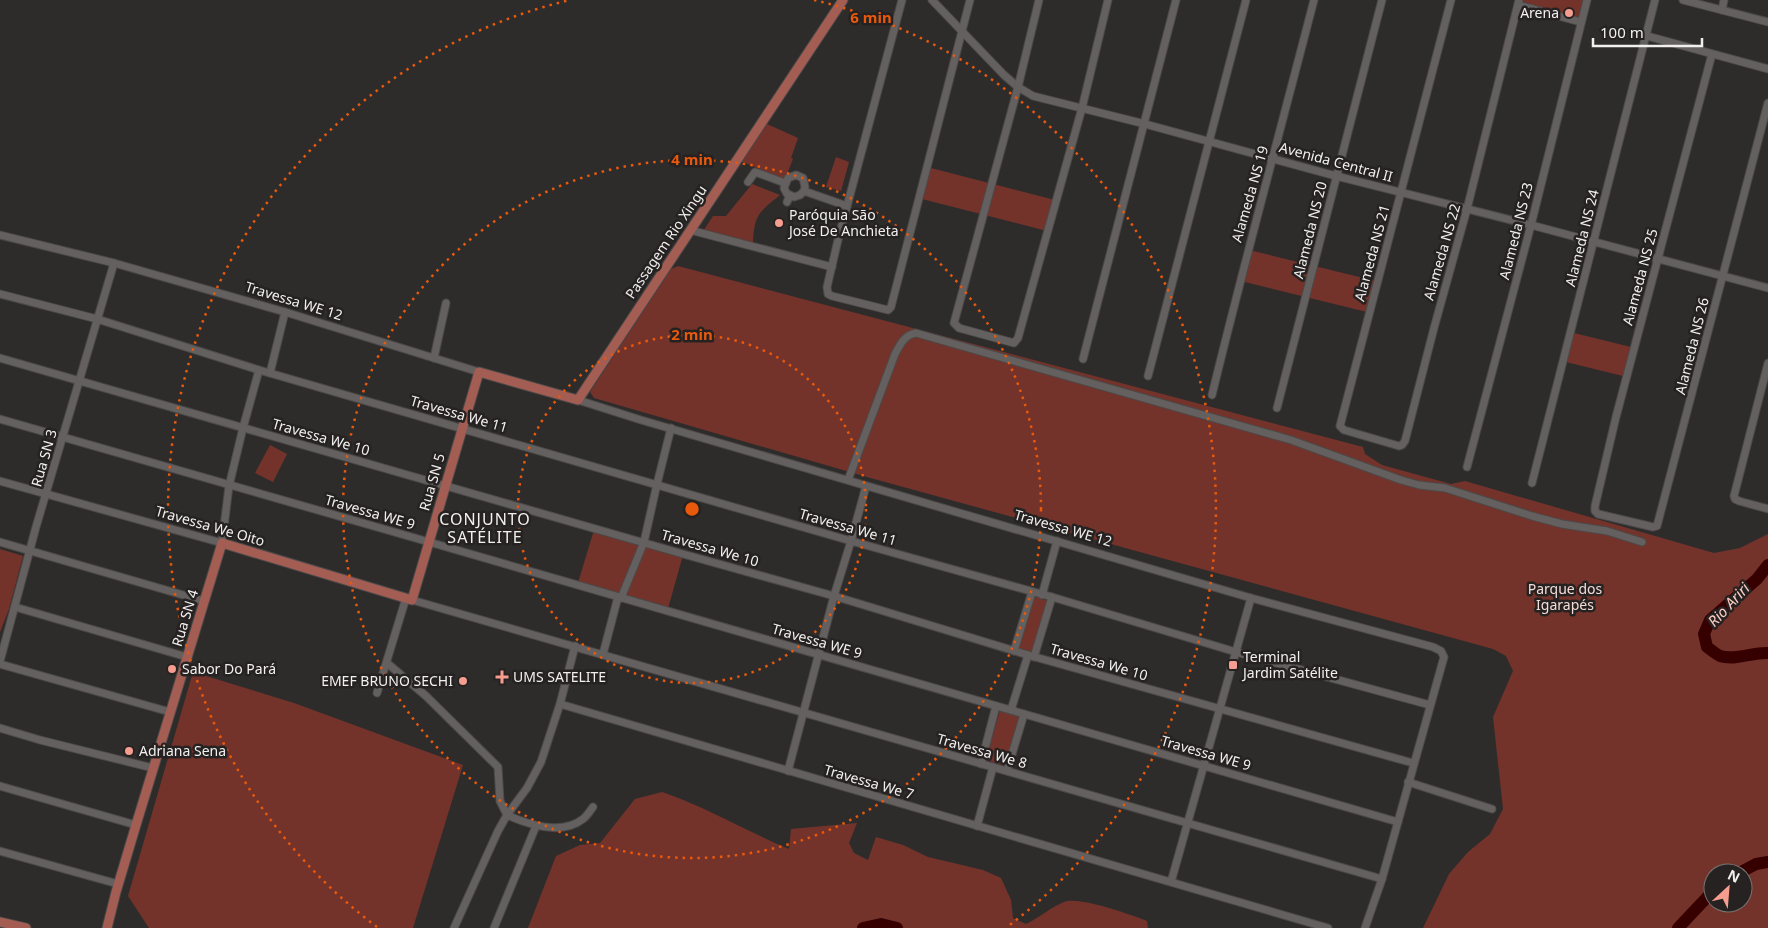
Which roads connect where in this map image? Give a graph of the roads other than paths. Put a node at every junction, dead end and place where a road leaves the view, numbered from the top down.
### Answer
1 (843, 0) edge
2 (902, 0) edge
3 (932, 0) edge
4 (970, 0) edge
5 (1039, 0) edge
6 (1108, 0) edge
7 (1176, 0) edge
8 (1246, 0) edge
9 (1314, 0) edge
10 (1382, 0) edge
11 (1451, 0) edge
12 (1587, 0) edge
13 (1656, 0) edge
14 (1683, 0) edge
15 (1724, 0) edge
16 (1519, 2) edge
17 (1722, 10) junction
18 (1581, 22) junction
19 (1768, 22) edge
20 (962, 31) junction
21 (1647, 36) junction
22 (1712, 54) junction
23 (1768, 69) edge
24 (1018, 87) junction
25 (1768, 103) edge
26 (1082, 108) junction
27 (1145, 124) junction
28 (1210, 142) junction
29 (1274, 158) junction
30 (1336, 176) junction
31 (748, 182) dead end
32 (784, 183) junction
33 (804, 191) junction
34 (1401, 193) junction
35 (847, 206) junction
36 (1467, 209) junction
37 (1531, 225) junction
38 (690, 230) junction
39 (0, 235) edge
40 (1594, 242) junction
41 (1658, 259) junction
42 (114, 263) junction
43 (832, 267) junction
44 (1723, 276) junction
45 (1768, 288) edge
46 (0, 294) edge
47 (446, 303) dead end
48 (285, 312) junction
49 (97, 319) junction
50 (0, 358) edge
51 (434, 358) junction
52 (1083, 359) dead end
53 (1768, 363) edge
54 (259, 370) junction
55 (479, 372) junction
56 (270, 373) junction
57 (1148, 376) dead end
58 (80, 381) junction
59 (1212, 395) dead end
60 (578, 400) junction
61 (1277, 408) dead end
62 (0, 419) edge
63 (1340, 426) joint
64 (243, 428) junction
65 (671, 428) junction
66 (462, 429) junction
67 (63, 437) junction
68 (1466, 467) dead end
69 (848, 480) junction
70 (0, 481) edge
71 (1532, 483) dead end
72 (656, 484) junction
73 (229, 486) junction
74 (446, 486) junction
75 (866, 486) junction
76 (46, 495) junction
77 (1595, 506) joint
78 (1768, 509) edge
79 (1057, 540) junction
80 (851, 541) junction
81 (0, 542) edge
82 (429, 542) junction
83 (644, 542) junction
84 (1642, 542) dead end
85 (222, 544) junction
86 (30, 550) junction
87 (1032, 592) junction
88 (1042, 595) junction
89 (834, 596) junction
90 (620, 597) junction
91 (1052, 597) junction
92 (1251, 598) junction
93 (409, 599) junction
94 (204, 601) junction
95 (15, 607) junction
96 (575, 646) junction
97 (1014, 651) junction
98 (1236, 652) junction
99 (603, 654) junction
100 (819, 654) junction
101 (1031, 656) junction
102 (187, 657) junction
103 (0, 662) edge
104 (387, 663) junction
105 (377, 693) dead end
106 (560, 704) junction
107 (1430, 705) junction
108 (996, 706) junction
109 (1220, 709) junction
110 (1011, 710) junction
111 (170, 712) junction
112 (803, 714) junction
113 (1024, 714) junction
114 (0, 728) edge
115 (1414, 763) junction
116 (980, 764) junction
117 (1204, 766) junction
118 (993, 767) junction
119 (153, 768) junction
120 (788, 771) junction
121 (1007, 771) junction
122 (1408, 782) junction
123 (0, 786) edge
124 (593, 807) dead end
125 (1492, 809) dead end
126 (507, 815) junction
127 (1398, 822) junction
128 (1188, 824) junction
129 (136, 825) junction
130 (536, 826) junction
131 (976, 826) junction
132 (0, 851) edge
133 (1382, 879) junction
134 (1171, 882) junction
135 (118, 884) junction
136 (0, 922) edge
137 (26, 928) edge
138 (108, 928) edge
139 (454, 928) edge
140 (494, 928) edge
141 (1328, 928) edge
142 (1365, 928) edge

1 - 38 main road, Passagem Rio Xingu
2 - 35 street
3 - 20 street, Avenida Central II
4 - 20 street
5 - 24 street
6 - 26 street
7 - 27 street
8 - 28 street
9 - 29 street, Alameda NS 19
10 - 30 street, Alameda NS 20
11 - 34 street, Alameda NS 21
12 - 18 street, Alameda NS 23
13 - 21 street, Alameda NS 24
14 - 17 street
15 - 17 street
16 - 18 street
16 - 36 street, Alameda NS 22
17 - 19 street
18 - 37 street, Alameda NS 23
20 - 24 street, Avenida Central II
20 - 43 street
21 - 22 street
21 - 40 street, Alameda NS 24
22 - 23 street
22 - 41 street, Alameda NS 25
24 - 26 street, Avenida Central II
24 - 26 street
25 - 44 street, Alameda NS 26
26 - 27 street, Avenida Central II
27 - 28 street, Avenida Central II
27 - 52 street
28 - 29 street, Avenida Central II
28 - 57 street
29 - 30 street, Avenida Central II
29 - 59 street, Alameda NS 19
30 - 34 street, Avenida Central II
30 - 61 street, Alameda NS 20
31 - 32 street
32 - 33 street
32 - 33 street
33 - 35 street
34 - 36 street, Avenida Central II
34 - 63 street, Alameda NS 21
35 - 43 street
36 - 37 street, Avenida Central II
36 - 63 street, Alameda NS 22
37 - 40 street, Avenida Central II
37 - 68 street, Alameda NS 23
38 - 43 street
38 - 60 main road, Passagem Rio Xingu
39 - 42 street, Travessa WE 12
40 - 41 street, Avenida Central II
40 - 71 street, Alameda NS 24
41 - 44 street, Avenida Central II
41 - 77 street, Alameda NS 25
42 - 48 street, Travessa WE 12
42 - 49 street, Rua SN 3
44 - 45 street, Avenida Central II
44 - 77 street, Alameda NS 26
46 - 49 street, Travessa We 11
47 - 51 street
48 - 51 street, Travessa WE 12
48 - 56 street
49 - 54 street, Travessa We 11
49 - 58 street, Rua SN 3
50 - 58 street, Travessa We 10
51 - 55 street, Travessa WE 12
53 - 78 street
54 - 56 street, Travessa We 11
54 - 64 street, Rua SN 4
55 - 60 main road, Travessa WE 12
55 - 66 main road, Rua SN 5
56 - 66 street, Travessa We 11
58 - 64 street, Travessa We 10
58 - 67 street, Rua SN 3
60 - 65 street
62 - 67 street, Travessa WE 9
64 - 73 street, Rua SN 4
64 - 74 street, Travessa We 10
65 - 69 street
65 - 72 street
66 - 72 street, Travessa We 11
66 - 74 main road, Rua SN 5
67 - 73 street, Travessa WE 9
67 - 76 street, Rua SN 3
69 - 75 street
69 - 84 street
70 - 76 street, Travessa We Oito
72 - 80 street, Travessa We 11
72 - 83 street
73 - 82 street, Travessa WE 9
73 - 85 street, Rua SN 4
74 - 82 main road, Rua SN 5
74 - 83 street, Travessa We 10
75 - 79 street, Travessa WE 12
75 - 80 street
76 - 85 street, Travessa We Oito
76 - 86 street, Rua SN 3
79 - 88 street
79 - 92 street, Travessa WE 12
80 - 87 street, Travessa We 11
80 - 89 street
81 - 86 street
82 - 90 street, Travessa WE 9
82 - 93 main road, Rua SN 5
83 - 89 street, Travessa We 10
83 - 90 street
85 - 93 main road, Travessa We Oito
85 - 94 main road, Rua SN 4
86 - 94 street
86 - 95 street, Rua SN 3
87 - 88 street, Travessa We 11
87 - 97 street
88 - 91 street, Travessa We 11
89 - 97 street, Travessa We 10
89 - 100 street
90 - 99 street
90 - 100 street, Travessa WE 9
91 - 98 street, Travessa We 11
91 - 101 street
92 - 98 street
92 - 107 street
93 - 96 street
93 - 104 street
94 - 102 main road, Rua SN 4
95 - 102 street
95 - 103 street, Rua SN 3
96 - 99 street, Travessa We 8
96 - 106 street
97 - 101 street, Travessa We 10
98 - 107 street, Travessa We 11
98 - 109 street
99 - 112 street, Travessa We 8
100 - 108 street, Travessa WE 9
100 - 112 street
101 - 109 street, Travessa We 10
101 - 110 street
102 - 111 main road, Rua SN 4
103 - 111 street
104 - 105 street
104 - 126 street
106 - 120 street, Travessa We 7
106 - 126 street
107 - 115 street
108 - 110 street, Travessa WE 9
108 - 116 street
109 - 115 street, Travessa We 10
109 - 117 street
110 - 113 street, Travessa WE 9
111 - 119 main road, Rua SN 4
112 - 116 street, Travessa We 8
112 - 120 street
113 - 117 street, Travessa WE 9
113 - 121 street
114 - 119 street
115 - 122 street
116 - 118 street, Travessa We 8
117 - 127 street, Travessa WE 9
117 - 128 street
118 - 121 street, Travessa We 8
118 - 131 street
119 - 129 main road, Rua SN 4
120 - 131 street, Travessa We 7
121 - 128 street, Travessa We 8
122 - 125 street
122 - 127 street
123 - 129 street
124 - 130 street
126 - 130 street
126 - 139 street
127 - 133 street
128 - 133 street, Travessa We 8
128 - 134 street
129 - 135 main road, Rua SN 4
130 - 140 street
131 - 134 street, Travessa We 7
132 - 135 street
133 - 142 street
134 - 141 street
135 - 138 main road, Rua SN 4
136 - 137 main road

